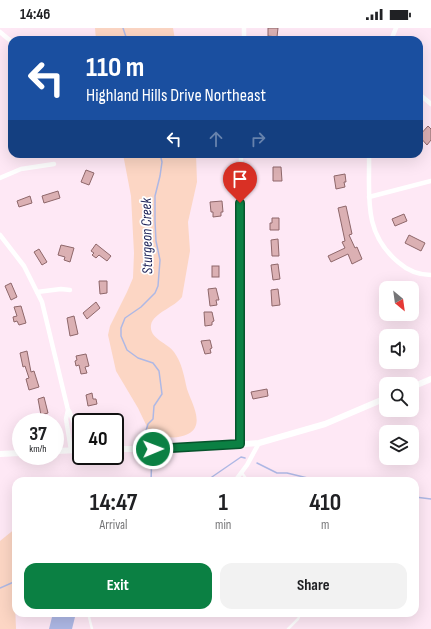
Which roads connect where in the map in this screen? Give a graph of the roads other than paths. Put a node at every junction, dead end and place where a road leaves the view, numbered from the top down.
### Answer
1 (0, 32) edge
2 (8, 39) edge
3 (423, 97) edge
4 (431, 104) edge
5 (241, 158) edge
6 (369, 158) edge
7 (54, 164) dead end
8 (0, 178) edge
9 (431, 181) edge
10 (369, 197) junction
11 (0, 235) edge
12 (431, 275) edge
13 (70, 290) dead end
14 (37, 292) junction
15 (431, 379) edge
16 (419, 384) edge
17 (379, 401) edge
18 (68, 410) junction
19 (72, 418) edge
20 (259, 443) junction
21 (240, 444) junction
22 (124, 449) edge
23 (64, 450) edge
24 (71, 450) joint
25 (12, 453) edge
26 (0, 454) edge
27 (242, 473) junction
28 (238, 477) edge
29 (245, 477) edge
30 (89, 617) edge
31 (299, 617) edge
32 (92, 629) edge
33 (288, 629) edge

1 - 2 street
3 - 4 street
5 - 21 street
6 - 10 street
7 - 8 street
9 - 10 street
10 - 12 street
11 - 14 street
13 - 14 street
14 - 18 street
15 - 16 street
17 - 20 street
18 - 19 street
18 - 24 street
20 - 21 street
20 - 27 street
21 - 22 street
23 - 24 street
25 - 26 street
27 - 28 street
27 - 29 lane
30 - 32 lane
31 - 33 lane

